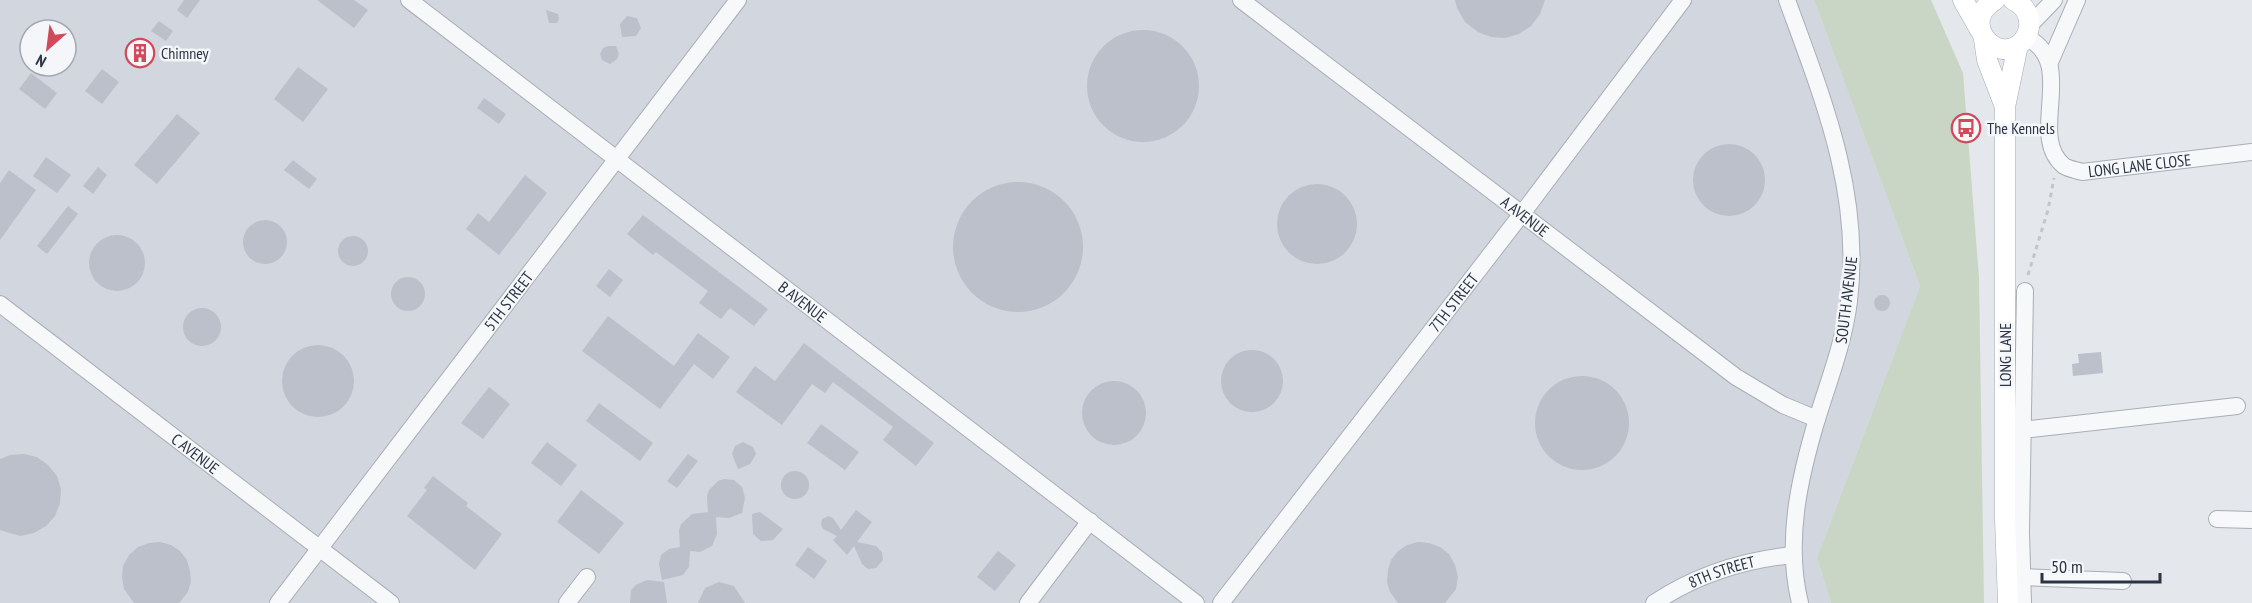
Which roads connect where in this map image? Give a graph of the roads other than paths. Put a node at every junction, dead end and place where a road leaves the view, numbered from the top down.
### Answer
1 (409, 0) edge
2 (738, 0) edge
3 (1241, 0) edge
4 (1683, 0) edge
5 (1787, 0) edge
6 (1963, 0) edge
7 (1995, 0) edge
8 (2013, 0) edge
9 (2054, 0) edge
10 (2077, 0) edge
11 (1982, 34) junction
12 (2024, 36) junction
13 (2050, 62) junction
14 (2005, 107) junction
15 (2252, 152) edge
16 (617, 159) junction
17 (1521, 215) junction
18 (2025, 291) road end
19 (0, 303) edge
20 (2237, 406) dead end
21 (1817, 419) junction
22 (2022, 430) junction
23 (2217, 519) dead end
24 (2252, 520) edge
25 (1090, 521) junction
26 (320, 548) junction
27 (1793, 555) junction
28 (587, 577) dead end
29 (2022, 577) junction
30 (2123, 581) dead end
31 (278, 603) edge
32 (391, 603) edge
33 (567, 603) edge
34 (1028, 603) edge
35 (1196, 603) edge
36 (1221, 603) edge
37 (1654, 603) edge
38 (1800, 603) edge
39 (2008, 603) edge
40 (2024, 603) edge

1 - 16 street, B AVENUE
2 - 16 street, 5TH STREET
3 - 17 street, A AVENUE
4 - 17 street, 7TH STREET
5 - 21 street, SOUTH AVENUE
6 - 11 main road
7 - 11 main road
8 - 12 main road
9 - 12 street
10 - 13 street
11 - 12 main road
11 - 14 main road, LONG LANE
12 - 13 street
12 - 14 main road, LONG LANE
13 - 15 street, LONG LANE CLOSE
14 - 39 main road, LONG LANE
16 - 25 street, B AVENUE
16 - 26 street, 5TH STREET
17 - 21 street, A AVENUE
17 - 36 street, 7TH STREET
18 - 22 street
19 - 26 street, C AVENUE
20 - 22 street
21 - 27 street, SOUTH AVENUE
22 - 29 street
23 - 24 street
25 - 34 street
25 - 35 street, B AVENUE
26 - 31 street, 5TH STREET
26 - 32 street, C AVENUE
27 - 37 street, 8TH STREET
27 - 38 street, SOUTH AVENUE
28 - 33 street
29 - 30 street
29 - 40 street

